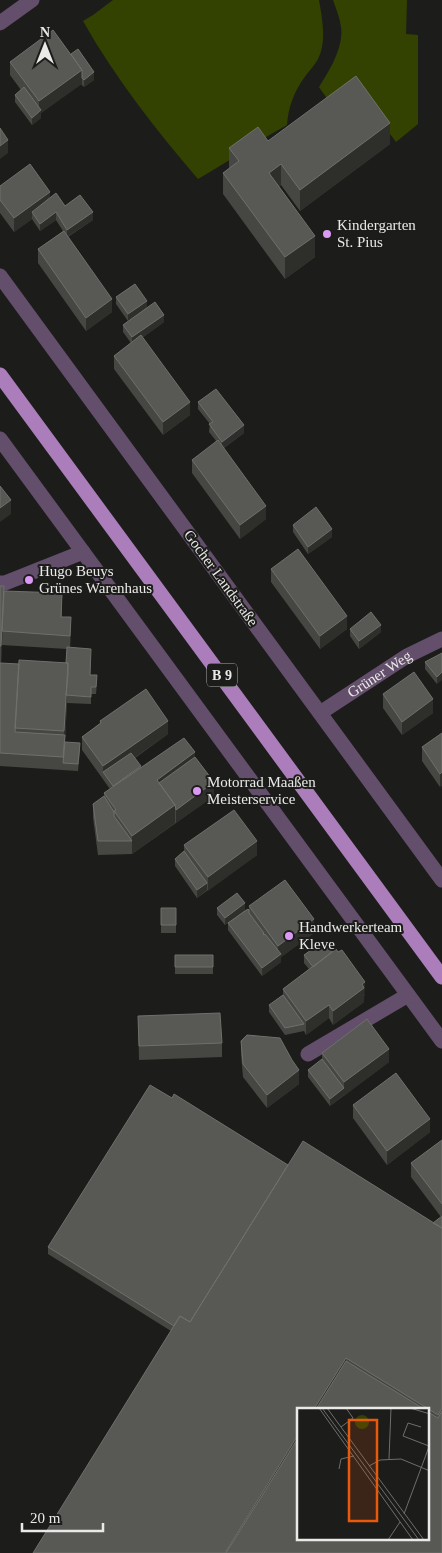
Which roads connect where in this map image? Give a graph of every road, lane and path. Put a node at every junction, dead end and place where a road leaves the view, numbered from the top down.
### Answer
1 (32, 0) edge
2 (0, 23) edge
3 (0, 276) edge
4 (0, 375) edge
5 (0, 439) edge
6 (83, 552) junction
7 (0, 583) edge
8 (442, 639) edge
9 (320, 712) junction
10 (442, 880) edge
11 (442, 977) edge
12 (408, 995) junction
13 (442, 1041) edge
14 (308, 1054) dead end

1 - 2 street
3 - 9 street, Gocher Landstraße
4 - 11 main road, B 9
5 - 6 street
6 - 7 street
6 - 12 street
8 - 9 street, Grüner Weg
9 - 10 street, Gocher Landstraße
12 - 13 street
12 - 14 street

